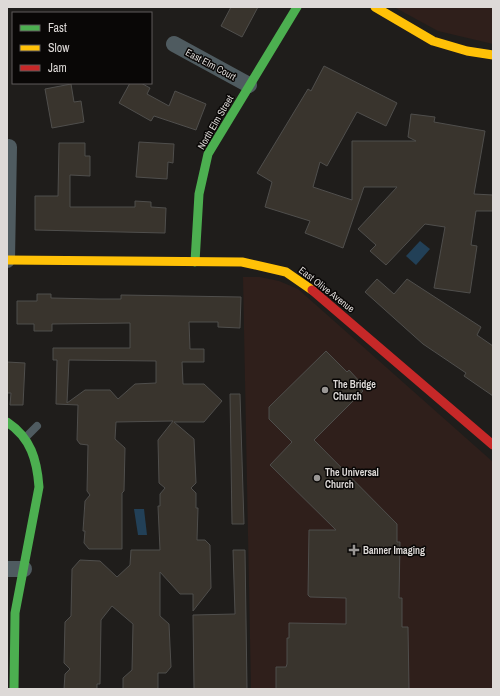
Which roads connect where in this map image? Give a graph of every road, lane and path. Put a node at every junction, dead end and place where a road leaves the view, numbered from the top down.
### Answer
1 (297, 7) edge
2 (375, 7) edge
3 (174, 44) dead end
4 (493, 55) edge
5 (249, 85) junction
6 (9, 147) dead end
7 (7, 260) edge
8 (195, 262) junction
9 (7, 422) edge
10 (37, 426) dead end
11 (25, 438) junction
12 (493, 445) edge
13 (7, 569) edge
14 (24, 569) junction
15 (14, 689) edge

1 - 5 street, North Elm Street
2 - 4 street
3 - 5 street, East Elm Court
5 - 8 street, North Elm Street
6 - 7 street
7 - 8 street, East Olive Avenue
8 - 12 street, East Olive Avenue
9 - 11 street
10 - 11 lane
11 - 14 street
13 - 14 street
14 - 15 street

